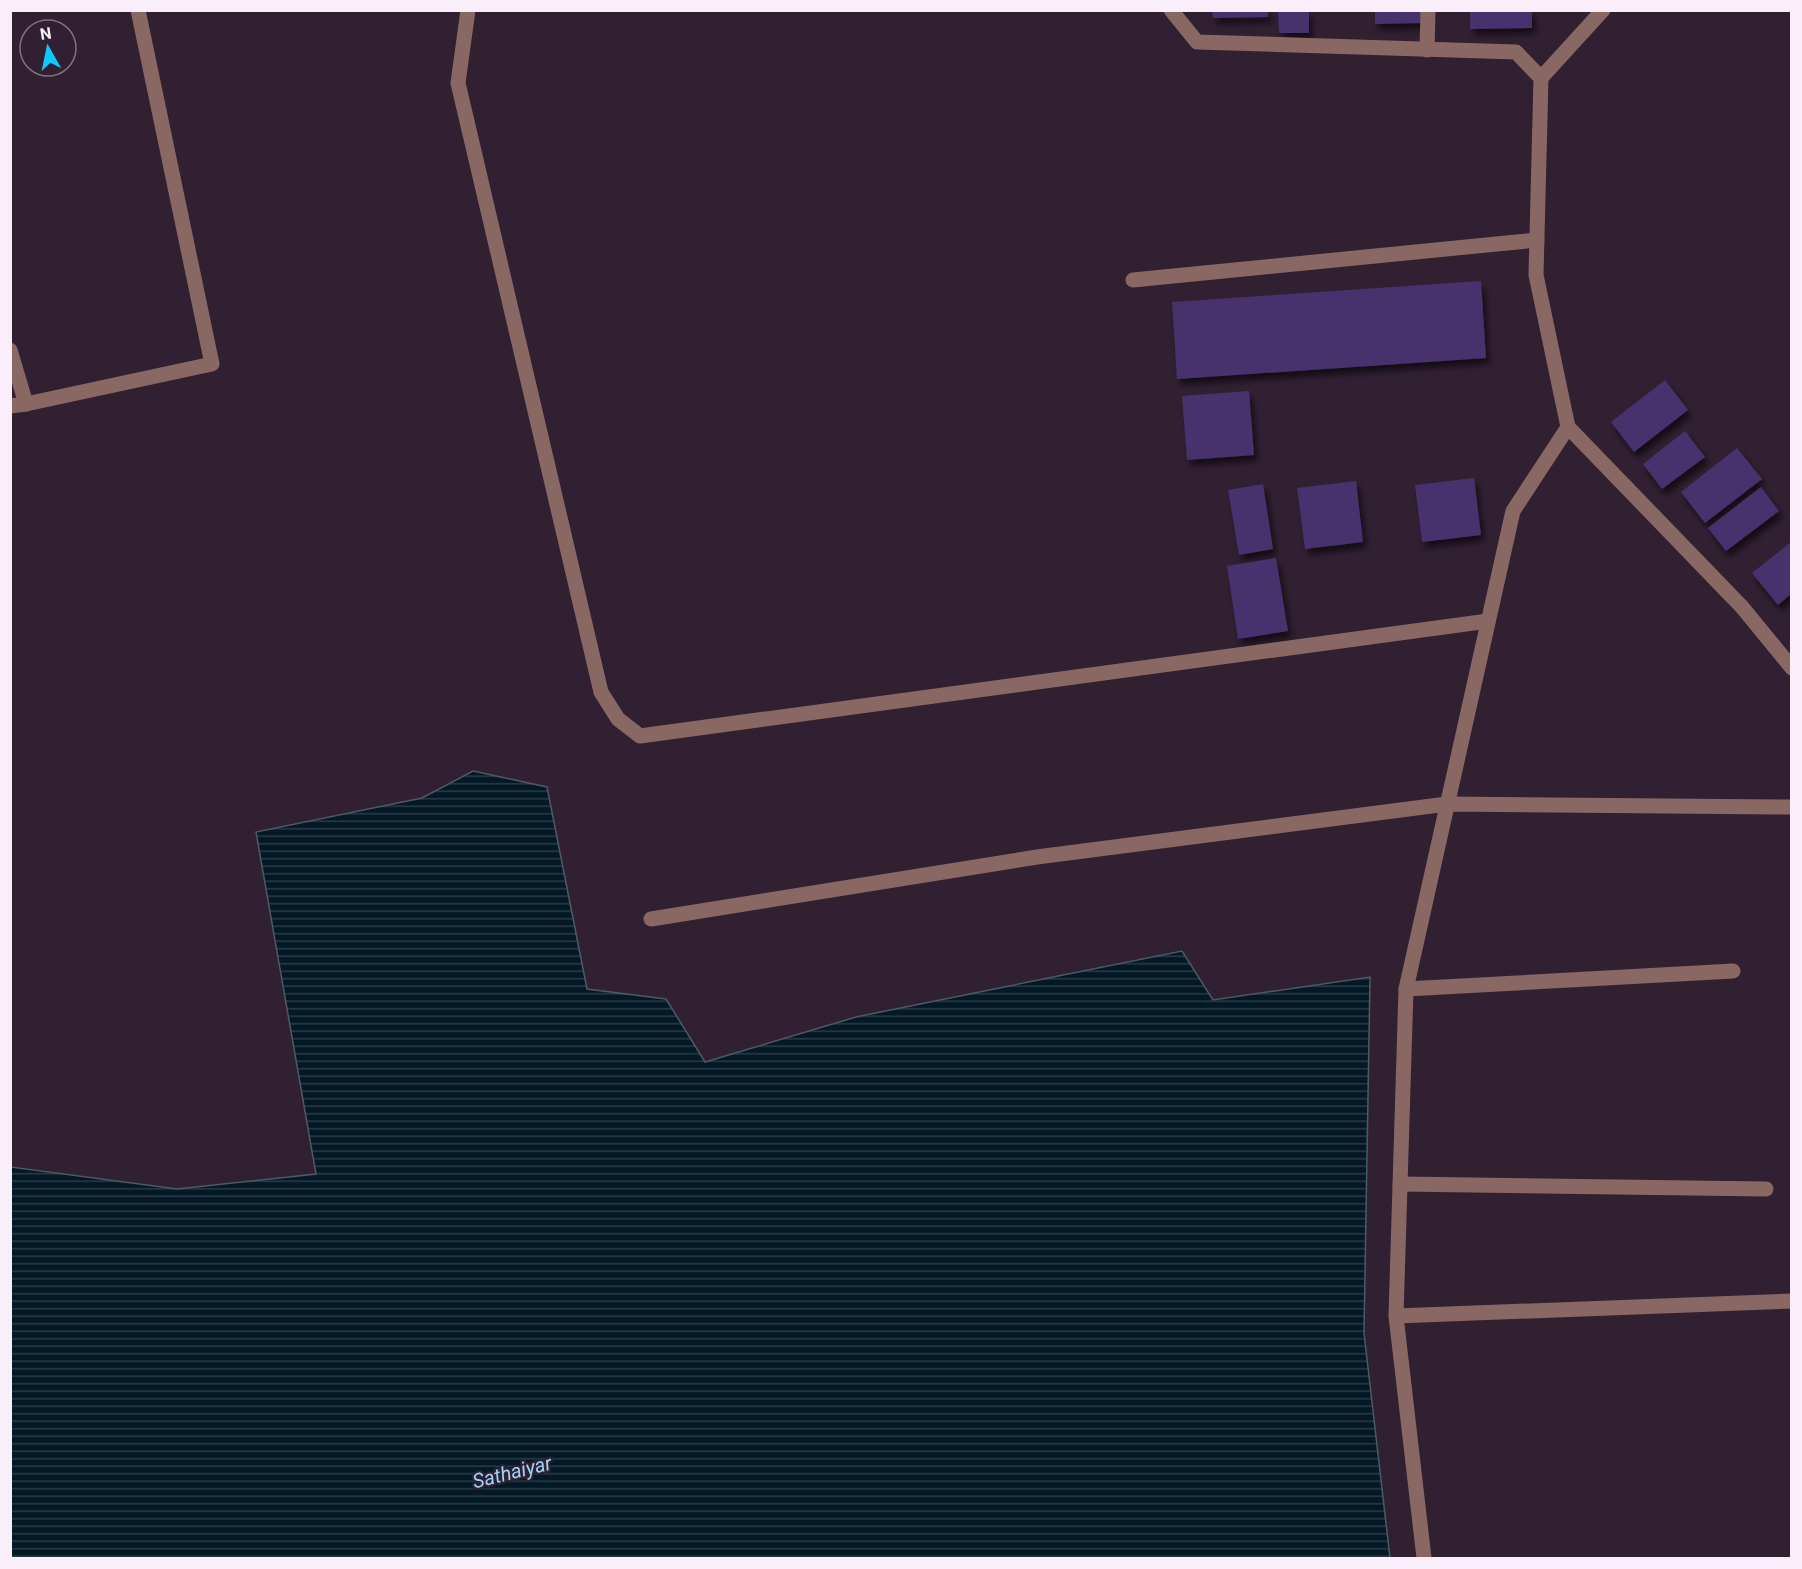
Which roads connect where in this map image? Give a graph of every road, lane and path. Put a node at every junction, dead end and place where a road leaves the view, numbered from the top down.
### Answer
1 (138, 10) edge
2 (468, 10) edge
3 (1171, 10) edge
4 (1428, 10) edge
5 (1603, 10) edge
6 (1427, 50) junction
7 (1542, 78) junction
8 (1537, 240) junction
9 (1133, 280) dead end
10 (10, 350) edge
11 (26, 404) junction
12 (10, 406) edge
13 (1568, 428) junction
14 (1488, 621) junction
15 (1791, 668) edge
16 (1447, 804) junction
17 (1791, 807) edge
18 (651, 919) dead end
19 (1733, 971) dead end
20 (1406, 989) junction
21 (1400, 1184) junction
22 (1766, 1189) dead end
23 (1791, 1300) edge
24 (1396, 1316) junction
25 (1424, 1558) edge

1 - 11 street
2 - 14 street
3 - 6 street
4 - 6 street
5 - 7 street
6 - 7 street
7 - 8 street
8 - 9 street
8 - 13 street
10 - 11 street
11 - 12 street
13 - 14 street
13 - 15 street
14 - 16 street
16 - 17 street
16 - 18 street
16 - 20 street
19 - 20 street
20 - 21 street
21 - 22 street
21 - 24 street
23 - 24 street
24 - 25 street

